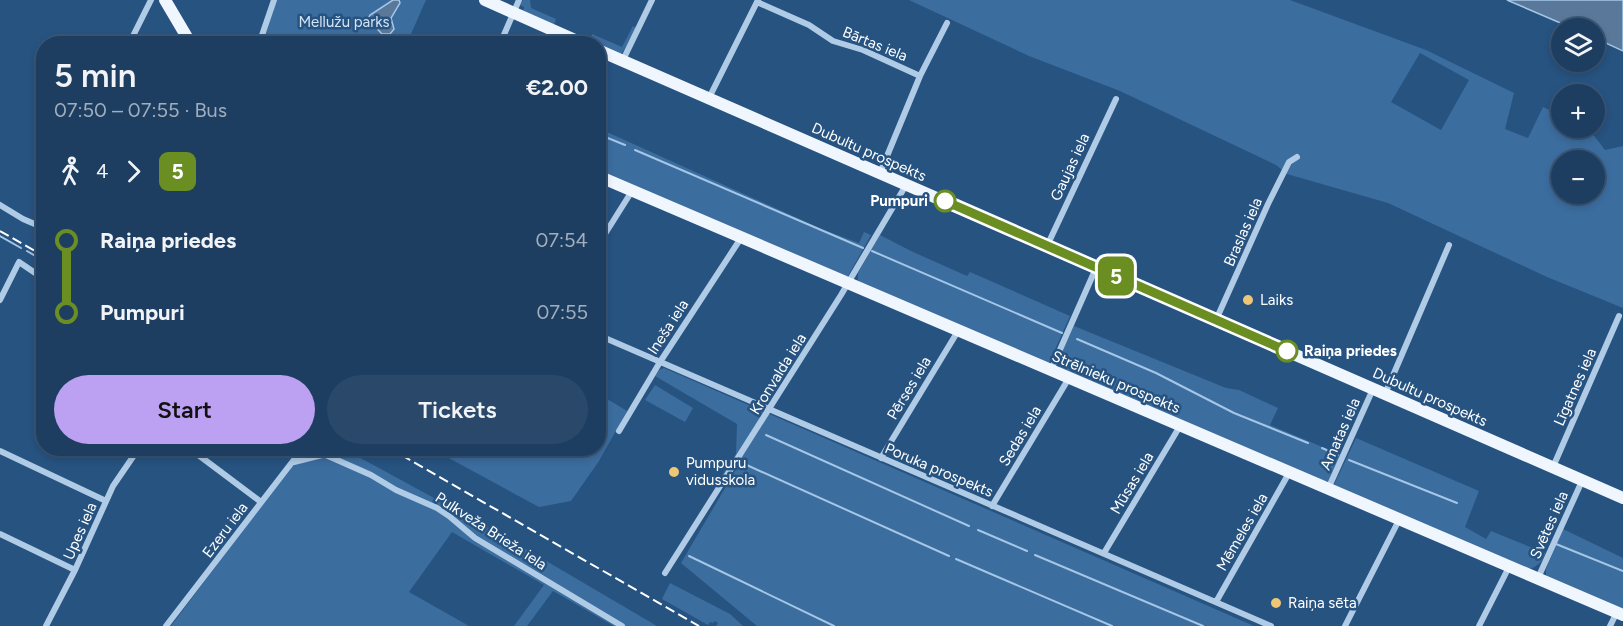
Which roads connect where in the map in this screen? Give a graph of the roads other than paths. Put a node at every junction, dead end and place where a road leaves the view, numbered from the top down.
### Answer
1 (151, 0) edge
2 (165, 0) edge
3 (274, 0) edge
4 (485, 0) edge
5 (519, 0) edge
6 (652, 0) edge
7 (757, 1) edge
8 (514, 13) junction
9 (947, 23) dead end
10 (133, 36) edge
11 (186, 36) edge
12 (262, 36) edge
13 (504, 36) edge
14 (566, 36) edge
15 (606, 53) edge
16 (623, 60) junction
17 (920, 76) junction
18 (709, 98) junction
19 (1116, 99) dead end
20 (1297, 157) dead end
21 (880, 173) junction
22 (606, 180) edge
23 (906, 184) junction
24 (632, 191) junction
25 (0, 205) edge
26 (36, 225) edge
27 (606, 232) edge
28 (741, 238) junction
29 (1449, 245) dead end
30 (1047, 246) junction
31 (1096, 268) junction
32 (36, 273) edge
33 (848, 283) junction
34 (0, 300) edge
35 (1619, 316) dead end
36 (1216, 320) junction
37 (958, 331) junction
38 (606, 338) edge
39 (660, 362) junction
40 (1051, 370) junction
41 (1069, 378) junction
42 (1379, 391) junction
43 (769, 410) junction
44 (1180, 426) junction
45 (619, 431) dead end
46 (0, 451) edge
47 (133, 456) edge
48 (200, 456) edge
49 (297, 456) edge
50 (318, 456) edge
51 (324, 456) edge
52 (881, 458) junction
53 (292, 463) junction
54 (1553, 467) junction
55 (1289, 473) junction
56 (1582, 480) junction
57 (1328, 490) junction
58 (1623, 498) edge
59 (106, 501) junction
60 (261, 502) junction
61 (992, 506) junction
62 (1399, 520) junction
63 (0, 534) edge
64 (1104, 553) junction
65 (1509, 567) junction
66 (75, 570) junction
67 (665, 573) dead end
68 (1537, 579) junction
69 (1216, 602) junction
70 (1620, 614) edge
71 (46, 626) edge
72 (166, 626) edge
73 (622, 626) edge
74 (1271, 626) edge
75 (1345, 626) edge
76 (1479, 626) edge
77 (1610, 626) edge

1 - 10 street
2 - 11 main road
3 - 12 street
4 - 8 main road
5 - 8 street
6 - 16 street
7 - 17 street, Bārtas iela
7 - 18 street
8 - 13 street
8 - 14 main road
9 - 17 street
15 - 16 main road, Dubultu prospekts
16 - 18 main road, Dubultu prospekts
17 - 21 street
18 - 21 main road, Dubultu prospekts
19 - 30 street, Gaujas iela
20 - 36 street, Braslas iela
21 - 23 main road, Dubultu prospekts
22 - 24 main road, Strēlnieku prospekts
23 - 30 main road, Dubultu prospekts
23 - 33 street, Kronvalda iela
24 - 27 street
24 - 28 main road, Strēlnieku prospekts
25 - 26 street
28 - 33 main road, Strēlnieku prospekts
28 - 39 street, Ineša iela
29 - 42 street, Amatas iela
30 - 31 main road, Dubultu prospekts
31 - 36 main road, Dubultu prospekts
31 - 40 street
32 - 34 street
33 - 37 main road, Strēlnieku prospekts
33 - 43 street, Kronvalda iela
35 - 54 street, Līgatnes iela
36 - 42 main road, Dubultu prospekts
37 - 40 main road, Strēlnieku prospekts
37 - 52 street, Pērses iela
38 - 39 street, Poruka prospekts
39 - 43 street, Poruka prospekts
39 - 45 street, Ineša iela
40 - 41 main road, Strēlnieku prospekts
41 - 44 main road, Strēlnieku prospekts
41 - 61 street, Sedas iela
42 - 54 main road, Dubultu prospekts
42 - 57 street, Amatas iela
43 - 52 street, Poruka prospekts
43 - 67 street, Kronvalda iela
44 - 55 main road, Strēlnieku prospekts
44 - 64 street, Mūsas iela
46 - 59 street
47 - 59 street, Upes iela
48 - 60 street
49 - 53 street, Ezeru iela
50 - 53 street
51 - 73 street, Pulkveža Brieža iela
52 - 61 street, Poruka prospekts
53 - 60 street, Ezeru iela
54 - 56 main road, Dubultu prospekts
55 - 57 main road, Strēlnieku prospekts
55 - 69 street, Mēmeles iela
56 - 58 main road, Dubultu prospekts
56 - 68 street, Svētes iela
57 - 62 main road, Strēlnieku prospekts
59 - 66 street, Upes iela
60 - 72 street, Ezeru iela
61 - 64 street, Poruka prospekts
62 - 65 main road, Strēlnieku prospekts
62 - 75 street
63 - 66 street
64 - 69 street, Poruka prospekts
65 - 68 main road, Strēlnieku prospekts
65 - 76 street
66 - 71 street, Upes iela
68 - 70 main road, Strēlnieku prospekts
69 - 74 street, Poruka prospekts
70 - 77 street

